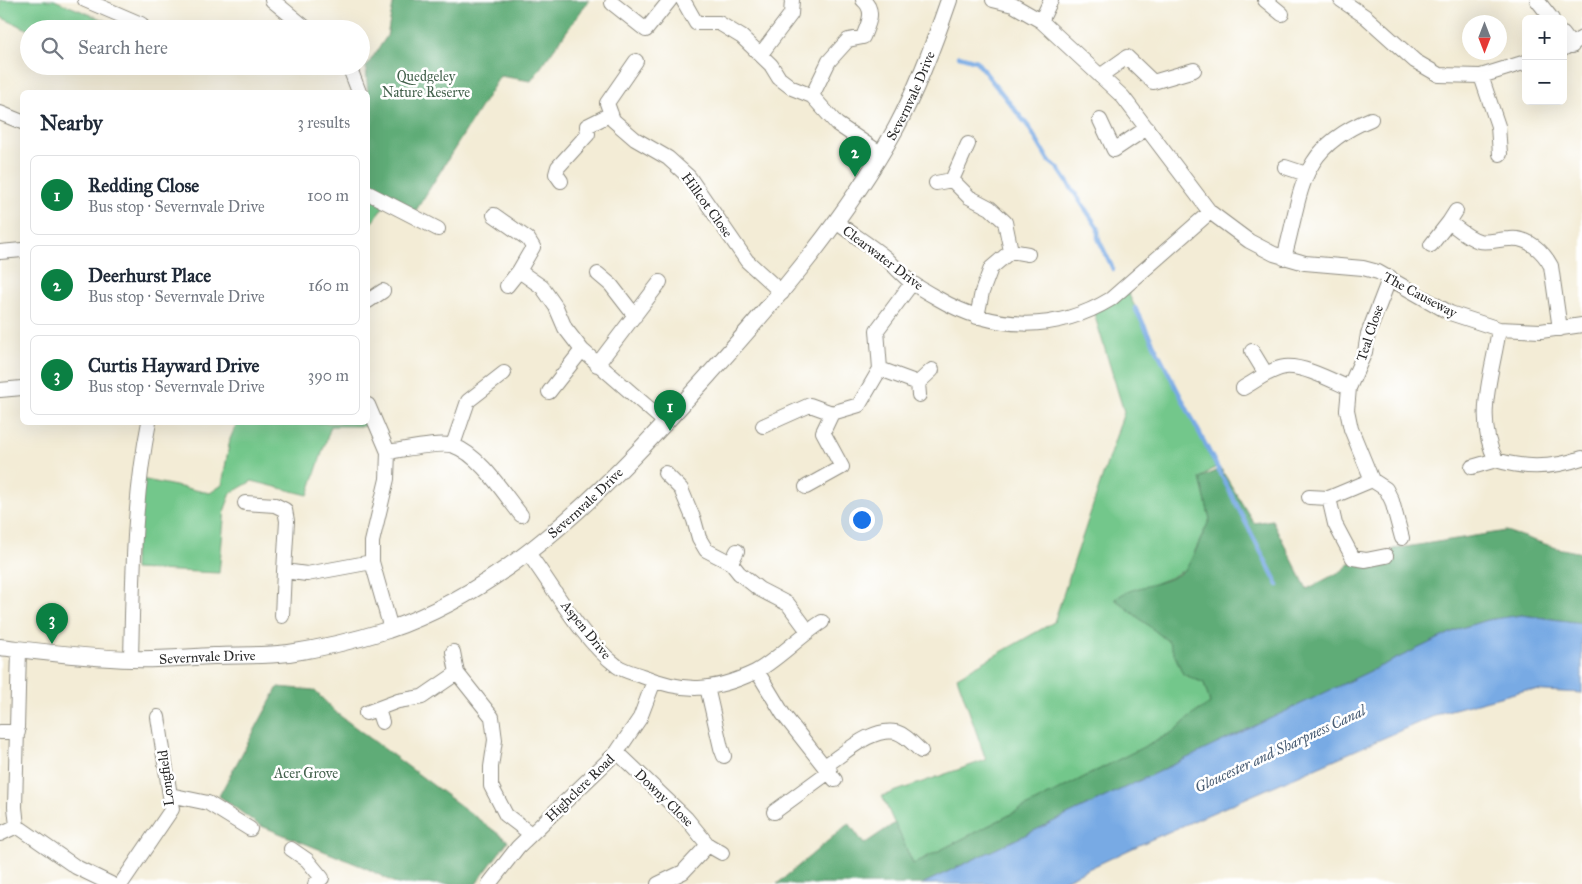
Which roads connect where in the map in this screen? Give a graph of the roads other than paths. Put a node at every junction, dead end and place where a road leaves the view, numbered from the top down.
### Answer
1 (84, 0) edge
2 (272, 0) edge
3 (670, 0) edge
4 (682, 0) edge
5 (792, 0) edge
6 (863, 0) edge
7 (949, 0) edge
8 (993, 0) edge
9 (1051, 0) edge
10 (1265, 0) edge
11 (1340, 0) edge
12 (1538, 0) edge
13 (612, 3) dead end
14 (1282, 14) dead end
15 (1549, 15) edge
16 (132, 20) edge
17 (297, 20) edge
18 (1041, 21) junction
19 (761, 54) junction
20 (636, 61) dead end
21 (1522, 63) edge
22 (1194, 70) dead end
23 (352, 75) edge
24 (1100, 76) junction
25 (1481, 76) junction
26 (358, 90) edge
27 (812, 96) junction
28 (609, 108) junction
29 (0, 113) edge
30 (1371, 119) dead end
31 (1100, 120) dead end
32 (20, 121) edge
33 (1147, 128) junction
34 (968, 144) dead end
35 (880, 153) junction
36 (1500, 154) dead end
37 (1285, 167) dead end
38 (1306, 174) junction
39 (952, 180) junction
40 (561, 181) dead end
41 (936, 183) dead end
42 (370, 194) edge
43 (1210, 212) junction
44 (494, 215) dead end
45 (836, 222) junction
46 (438, 230) dead end
47 (1431, 245) dead end
48 (20, 250) edge
49 (1011, 251) junction
50 (0, 252) edge
51 (1028, 254) dead end
52 (1284, 258) junction
53 (519, 271) junction
54 (598, 274) dead end
55 (1390, 277) junction
56 (660, 282) dead end
57 (912, 283) junction
58 (507, 286) dead end
59 (383, 291) dead end
60 (782, 293) junction
61 (370, 300) edge
62 (635, 316) junction
63 (977, 317) junction
64 (1582, 325) edge
65 (1499, 329) junction
66 (1560, 329) junction
67 (582, 350) junction
68 (1252, 351) dead end
69 (597, 366) junction
70 (880, 369) junction
71 (932, 370) dead end
72 (504, 374) dead end
73 (1266, 374) junction
74 (20, 388) edge
75 (1243, 388) dead end
76 (1349, 388) junction
77 (0, 390) edge
78 (549, 392) dead end
79 (370, 410) edge
80 (832, 413) junction
81 (666, 423) junction
82 (148, 425) edge
83 (763, 426) dead end
84 (453, 445) junction
85 (388, 452) junction
86 (1582, 458) edge
87 (1496, 460) junction
88 (1472, 468) dead end
89 (665, 473) dead end
90 (1372, 480) junction
91 (806, 487) dead end
92 (1309, 497) dead end
93 (1329, 498) junction
94 (244, 503) dead end
95 (521, 515) dead end
96 (1402, 538) dead end
97 (528, 553) junction
98 (1386, 556) dead end
99 (372, 562) junction
100 (284, 571) junction
101 (282, 616) dead end
102 (822, 622) dead end
103 (390, 629) junction
104 (808, 631) junction
105 (0, 647) edge
106 (19, 650) junction
107 (453, 652) dead end
108 (131, 659) junction
109 (757, 671) junction
110 (457, 673) junction
111 (654, 681) junction
112 (707, 687) junction
113 (376, 715) dead end
114 (158, 717) dead end
115 (0, 732) edge
116 (18, 732) junction
117 (921, 751) dead end
118 (617, 752) junction
119 (724, 756) dead end
120 (830, 772) junction
121 (170, 795) junction
122 (774, 812) dead end
123 (18, 826) junction
124 (250, 829) dead end
125 (0, 834) edge
126 (531, 834) junction
127 (708, 845) junction
128 (291, 848) dead end
129 (722, 853) dead end
130 (318, 881) edge
131 (111, 884) edge
132 (121, 884) edge
133 (489, 884) edge
134 (658, 884) edge

1 - 16 street
2 - 17 street
3 - 13 street
4 - 19 street
5 - 19 street
6 - 27 street
7 - 35 street, Severnvale Drive
8 - 18 street, The Causeway
9 - 18 street
10 - 14 street
11 - 25 street
12 - 15 street
18 - 24 street, The Causeway
19 - 27 street
20 - 28 street
21 - 25 street
22 - 24 street
23 - 26 street
24 - 33 street, The Causeway
25 - 36 street
27 - 35 street
28 - 40 street
28 - 60 street, Hillcot Close
29 - 32 street
30 - 38 street
31 - 33 street
33 - 43 street, The Causeway
34 - 39 street
35 - 45 street, Severnvale Drive
37 - 38 street
38 - 52 street
39 - 41 street
39 - 49 street
42 - 46 street
43 - 52 street, The Causeway
43 - 63 street, Clearwater Drive
44 - 53 street
45 - 57 street, Clearwater Drive
45 - 60 street, Severnvale Drive
47 - 66 street
48 - 50 street
49 - 51 street
49 - 63 street
52 - 55 street, The Causeway
53 - 58 street
53 - 67 street
54 - 62 street
55 - 65 street, The Causeway
55 - 76 street, Teal Close
56 - 62 street
57 - 63 street, Clearwater Drive
57 - 70 street
59 - 61 street
60 - 81 street, Severnvale Drive
62 - 69 street
64 - 66 street, The Causeway
65 - 66 street, The Causeway
65 - 87 street
67 - 69 street
67 - 78 street
68 - 73 street
69 - 81 street
70 - 71 street
70 - 80 street
72 - 84 street
73 - 75 street
73 - 76 street
74 - 77 street
76 - 90 street, Teal Close
79 - 85 street
80 - 83 street
80 - 91 street
81 - 97 street, Severnvale Drive
82 - 108 street
84 - 85 street
84 - 95 street
85 - 99 street
86 - 87 street
87 - 88 street
89 - 104 street
90 - 93 street
90 - 96 street
92 - 93 street
93 - 98 street
94 - 100 street
97 - 103 street, Severnvale Drive
97 - 111 street, Aspen Drive
99 - 100 street
99 - 103 street
100 - 101 street
102 - 104 street, Aspen Drive
103 - 108 street, Severnvale Drive
104 - 109 street, Aspen Drive
105 - 106 street, Severnvale Drive
106 - 108 street, Severnvale Drive
106 - 116 street
107 - 110 street
109 - 112 street, Aspen Drive
109 - 120 street
110 - 113 street
110 - 126 street
111 - 112 street, Aspen Drive
111 - 118 street, Highclere Road
112 - 119 street
114 - 121 street, Longfield
115 - 116 street
116 - 123 street
117 - 120 street
118 - 126 street, Highclere Road
118 - 127 street, Downy Close
120 - 122 street
121 - 124 street
121 - 132 street, Longfield
123 - 125 street
123 - 131 street
126 - 133 street, Highclere Road
127 - 129 street, Downy Close
127 - 134 street
128 - 130 street

